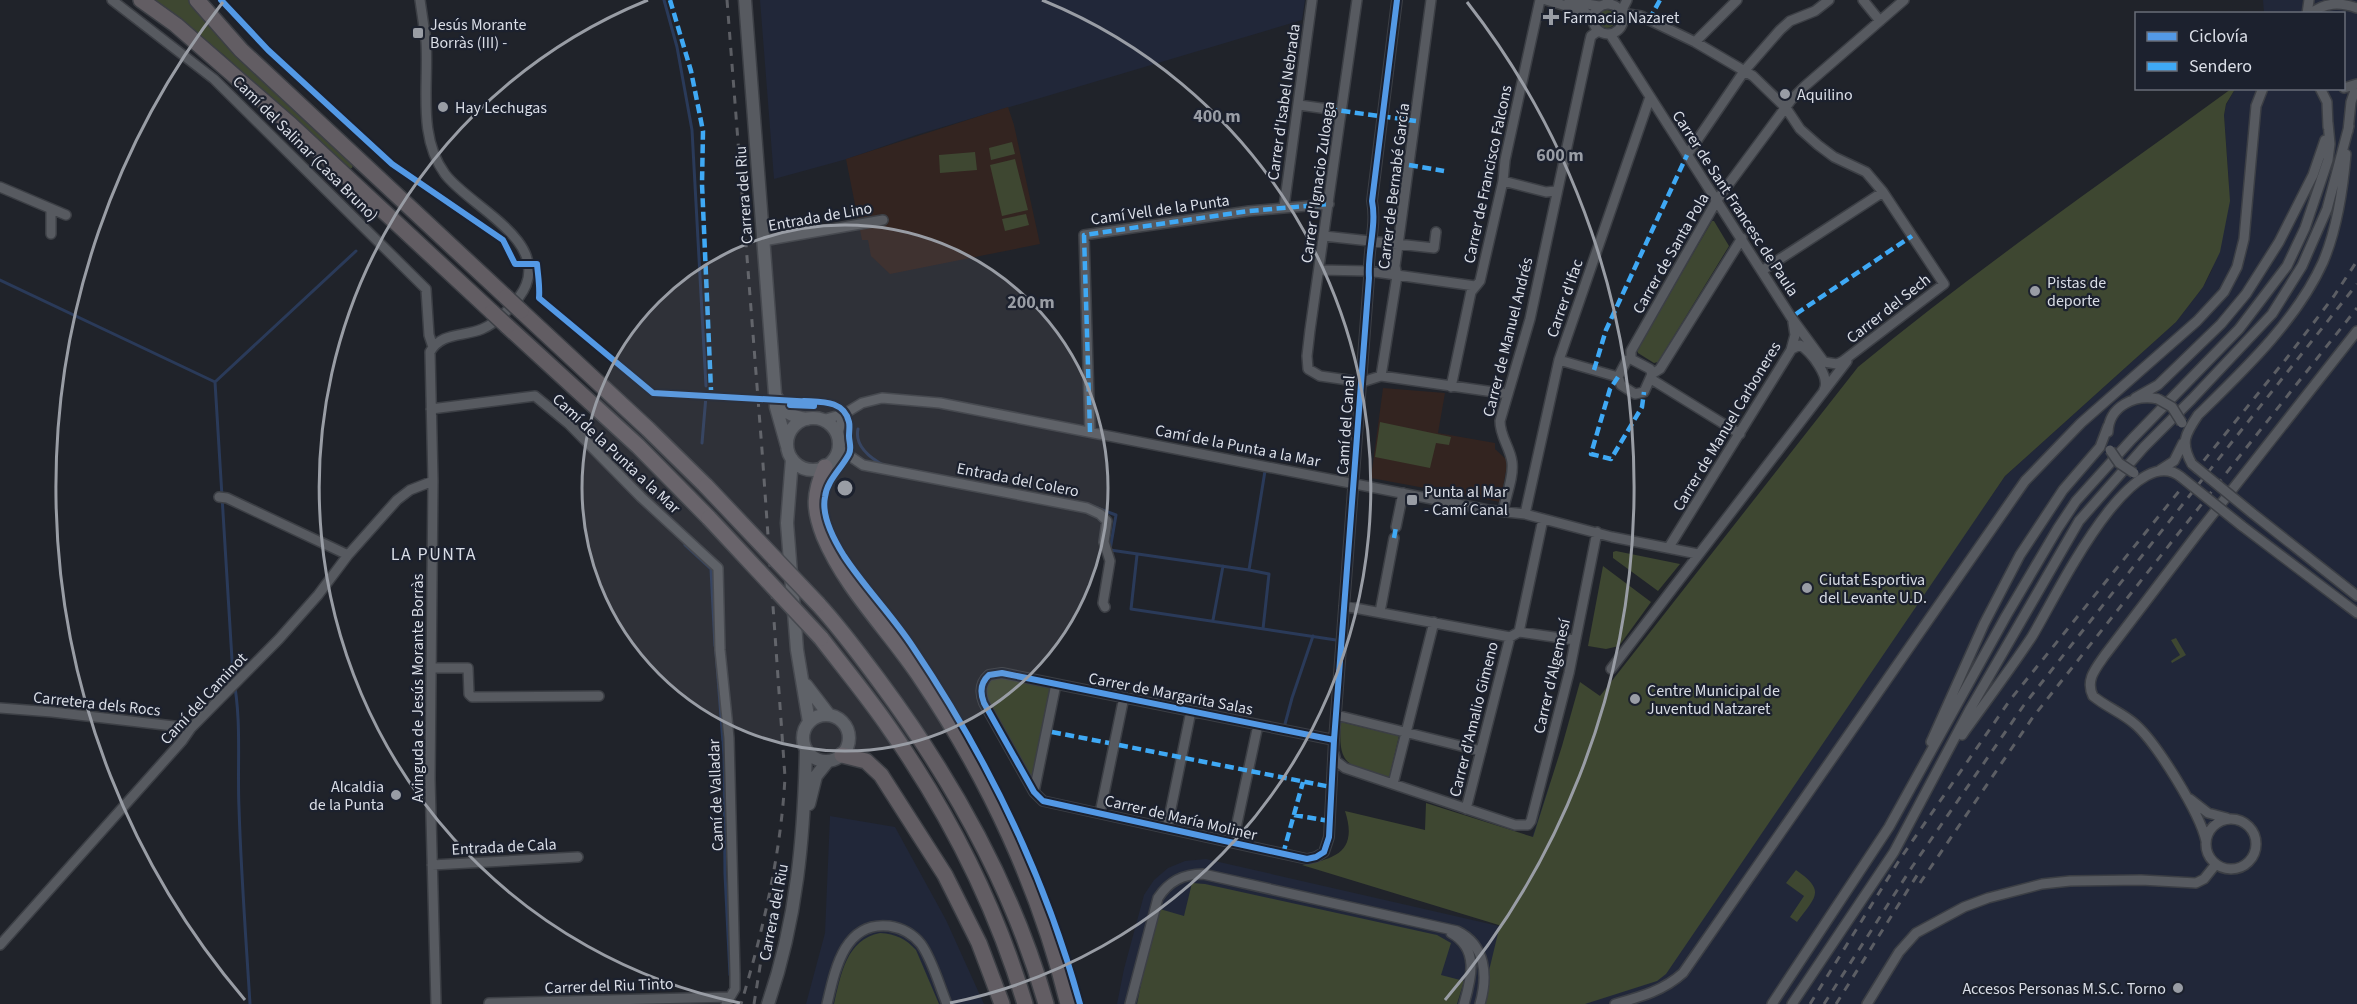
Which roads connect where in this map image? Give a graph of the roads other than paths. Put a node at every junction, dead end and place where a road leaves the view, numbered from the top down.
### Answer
1 (112, 0) edge
2 (139, 0) edge
3 (197, 0) edge
4 (420, 0) edge
5 (745, 0) edge
6 (1312, 0) edge
7 (1357, 0) edge
8 (1396, 0) edge
9 (1431, 0) edge
10 (1540, 0) edge
11 (1546, 0) edge
12 (1565, 0) edge
13 (1627, 0) edge
14 (1737, 0) edge
15 (1829, 0) edge
16 (1863, 0) edge
17 (1904, 0) edge
18 (2349, 0) edge
19 (1599, 6) junction
20 (2357, 8) edge
21 (2311, 12) edge
22 (1621, 13) junction
23 (1592, 17) junction
24 (1880, 21) junction
25 (1598, 31) junction
26 (1610, 34) junction
27 (1695, 42) junction
28 (1745, 70) junction
29 (2357, 84) edge
30 (2262, 90) edge
31 (2321, 90) edge
32 (1650, 97) junction
33 (1299, 105) junction
34 (1786, 108) junction
35 (1328, 109) dead end
36 (2328, 123) junction
37 (2349, 126) junction
38 (1687, 155) junction
39 (1503, 181) junction
40 (0, 187) edge
41 (1556, 191) junction
42 (1883, 192) junction
43 (1716, 200) junction
44 (1329, 204) junction
45 (1284, 207) junction
46 (51, 208) junction
47 (66, 214) dead end
48 (883, 220) dead end
49 (1436, 232) dead end
50 (51, 234) dead end
51 (1324, 236) junction
52 (1742, 238) junction
53 (763, 241) junction
54 (1370, 243) junction
55 (1398, 246) junction
56 (1320, 270) junction
57 (1763, 270) junction
58 (1368, 271) junction
59 (1397, 276) junction
60 (1475, 286) junction
61 (1791, 317) junction
62 (2357, 331) edge
63 (433, 347) junction
64 (1791, 350) junction
65 (1850, 356) junction
66 (1631, 359) junction
67 (1559, 360) junction
68 (1381, 376) junction
69 (1618, 377) junction
70 (1652, 377) junction
71 (1362, 382) junction
72 (1451, 387) junction
73 (775, 388) junction
74 (1823, 392) junction
75 (1508, 394) junction
76 (2134, 398) junction
77 (431, 409) junction
78 (844, 414) junction
79 (807, 419) junction
80 (822, 420) junction
81 (2108, 426) junction
82 (1090, 432) junction
83 (1740, 434) junction
84 (2184, 440) junction
85 (838, 442) junction
86 (787, 446) junction
87 (792, 459) junction
88 (818, 468) junction
89 (2153, 473) junction
90 (433, 482) junction
91 (1355, 484) junction
92 (1403, 493) junction
93 (790, 495) junction
94 (223, 498) dead end
95 (1503, 511) junction
96 (1525, 514) junction
97 (1543, 519) junction
98 (1396, 527) dead end
99 (1597, 532) junction
100 (1394, 538) dead end
101 (1669, 548) junction
102 (1698, 554) junction
103 (348, 555) junction
104 (718, 582) joint
105 (2357, 596) edge
106 (1344, 606) junction
107 (1105, 607) dead end
108 (1380, 612) junction
109 (2357, 614) edge
110 (1434, 622) junction
111 (1519, 632) junction
112 (1510, 637) junction
113 (1575, 640) junction
114 (432, 668) junction
115 (1611, 669) dead end
116 (803, 679) junction
117 (1056, 684) junction
118 (599, 696) dead end
119 (1124, 698) junction
120 (0, 708) edge
121 (1191, 711) junction
122 (829, 715) junction
123 (1336, 715) junction
124 (809, 722) junction
125 (1258, 725) junction
126 (191, 728) junction
127 (1406, 732) junction
128 (1333, 744) junction
129 (806, 749) junction
130 (1481, 751) junction
131 (835, 758) junction
132 (1938, 768) junction
133 (1393, 784) junction
134 (1911, 790) junction
135 (2182, 791) junction
136 (1034, 792) junction
137 (1466, 809) junction
138 (1100, 813) junction
139 (2228, 819) junction
140 (804, 826) junction
141 (1167, 828) junction
142 (2206, 841) junction
143 (1233, 842) junction
144 (1324, 852) joint
145 (578, 857) dead end
146 (2216, 864) junction
147 (432, 866) junction
148 (1430, 924) junction
149 (0, 945) edge
150 (728, 1000) edge
151 (489, 1003) edge
152 (436, 1004) edge
153 (768, 1004) edge
154 (827, 1004) edge
155 (947, 1004) edge
156 (1002, 1004) edge
157 (1025, 1004) edge
158 (1046, 1004) edge
159 (1068, 1004) edge
160 (1130, 1004) edge
161 (1464, 1004) edge
162 (1480, 1004) edge
163 (1615, 1004) edge
164 (1773, 1004) edge
165 (1792, 1004) edge
166 (1867, 1004) edge

1 - 63 street, Camí del Salinar (Casa Bruno)
2 - 157 highway, bridge
3 - 158 highway, bridge
4 - 63 street
5 - 53 street, Carrera del Riu
6 - 33 street, Carrer d'Isabel Nebrada
7 - 44 street, Carrer d'Ignacio Zuloaga
8 - 54 street, Camí del Canal
9 - 55 street, Carrer de Bernabé García
10 - 39 street, Carrer de Francisco Falcons
11 - 23 street
12 - 19 street
13 - 22 street
14 - 27 street
15 - 28 street
16 - 24 street
17 - 24 street, Carrer de Santa Pola
18 - 20 street
19 - 22 street
19 - 23 street
20 - 21 street
22 - 26 street
22 - 27 street
23 - 25 street
24 - 34 street, Carrer de Santa Pola
25 - 26 street
25 - 41 street, Carrer de Manuel Andrés
26 - 32 street, Carrer de Sant Francesc de Paula
27 - 28 street
28 - 34 street
28 - 38 street
29 - 37 street
30 - 163 street
31 - 36 street
32 - 38 street, Carrer de Sant Francesc de Paula
32 - 67 street, Carrer d'Ifac
33 - 35 street
33 - 45 street, Carrer d'Isabel Nebrada
34 - 42 street
34 - 43 street, Carrer de Santa Pola
36 - 76 street
36 - 134 street
37 - 84 street
37 - 132 street
38 - 43 street, Carrer de Sant Francesc de Paula
39 - 41 street
39 - 60 street, Carrer de Francisco Falcons
40 - 46 street
41 - 75 street, Carrer de Manuel Andrés
42 - 57 street
42 - 65 street, Carrer del Sech
43 - 52 street, Carrer de Sant Francesc de Paula
43 - 66 street, Carrer de Santa Pola
44 - 45 street, Camí Vell de la Punta
44 - 51 street, Carrer d'Ignacio Zuloaga
45 - 82 street, Camí Vell de la Punta
46 - 47 street
46 - 50 street
48 - 53 street, Entrada de Lino
49 - 55 street
51 - 54 street
51 - 56 street, Carrer d'Ignacio Zuloaga
52 - 57 street, Carrer de Sant Francesc de Paula
52 - 70 street
53 - 73 street, Carrera del Riu
54 - 55 street
54 - 58 street, Camí del Canal
55 - 59 street, Carrer de Bernabé García
56 - 58 street
56 - 71 street, Carrer d'Ignacio Zuloaga
57 - 61 street, Carrer de Sant Francesc de Paula
58 - 59 street
58 - 71 street, Camí del Canal
59 - 60 street
59 - 68 street, Carrer de Bernabé García
60 - 72 street, Carrer de Francisco Falcons
61 - 64 street, Carrer de Manuel Carboneres
61 - 65 street, Carrer de Sant Francesc de Paula
62 - 135 street
63 - 77 street, Avinguda de Jesús Morante Borràs
64 - 74 street
64 - 83 street, Carrer de Manuel Carboneres
65 - 74 street
66 - 69 street
66 - 70 street
67 - 69 street
67 - 96 street, Carrer d'Ifac
68 - 71 street
68 - 72 street
69 - 70 street
70 - 83 street
71 - 91 street, Camí del Canal
72 - 75 street
73 - 79 street, Carrera del Riu
73 - 86 street, Carrera del Riu
74 - 102 street
75 - 95 street, Carrer de Manuel Andrés
76 - 81 street
76 - 84 street, bridge
77 - 90 street, Avinguda de Jesús Morante Borràs
77 - 104 street, Camí de la Punta a la Mar
78 - 80 street, Camí de la Punta a la Mar
78 - 82 street, Camí de la Punta a la Mar
78 - 85 street
79 - 80 street
79 - 86 street
80 - 85 street
81 - 89 street, bridge
81 - 134 street
82 - 91 street, Camí de la Punta a la Mar
83 - 101 street, Carrer de Manuel Carboneres
84 - 89 street
84 - 105 street, bridge
85 - 88 street
85 - 107 street, Entrada del Colero
86 - 87 street
87 - 88 street
87 - 93 street
88 - 93 street
88 - 159 highway
89 - 109 street, bridge
89 - 132 street
90 - 103 street, Camí del Caminot
90 - 114 street, Avinguda de Jesús Morante Borràs
91 - 92 street, Camí de la Punta a la Mar
91 - 106 street, Camí del Canal
92 - 95 street, Camí de la Punta a la Mar
92 - 98 street
93 - 116 street
94 - 103 street
95 - 96 street, Camí de la Punta a la Mar
96 - 97 street, Camí de la Punta a la Mar
97 - 99 street, Camí de la Punta a la Mar
97 - 111 street
99 - 101 street, Camí de la Punta a la Mar
99 - 113 street, Carrer d'Algemesí
100 - 108 street
101 - 102 street, Camí de la Punta a la Mar
102 - 115 street
103 - 126 street, Camí del Caminot
104 - 150 street, Camí de Valladar
106 - 108 street
106 - 123 street, Camí del Canal
108 - 110 street
110 - 112 street
110 - 127 street
111 - 112 street
111 - 113 street
112 - 130 street, Carrer d'Amalio Gimeno
113 - 137 street, Carrer d'Algemesí
114 - 118 street
114 - 147 street, Avinguda de Jesús Morante Borràs
116 - 122 street
116 - 124 street
117 - 119 street, Carrer de Margarita Salas
117 - 136 street
117 - 136 street, Carrer de Margarita Salas
119 - 121 street, Carrer de Margarita Salas
119 - 138 street
120 - 126 street, Carretera dels Rocs
121 - 125 street, Carrer de Margarita Salas
121 - 141 street
122 - 124 street
122 - 131 street
123 - 127 street
123 - 128 street, Camí del Canal
124 - 129 street
125 - 128 street, Carrer de Margarita Salas
125 - 143 street
126 - 149 street, Camí del Caminot
127 - 130 street
127 - 133 street
128 - 133 street
128 - 144 street, Camí del Canal
129 - 131 street
129 - 140 street, Carrera del Riu
130 - 137 street, Carrer d'Amalio Gimeno
131 - 140 street, Carrera del Riu
131 - 156 highway
132 - 165 street
133 - 137 street
134 - 164 street
135 - 139 street
135 - 142 street
136 - 138 street, Carrer de María Moliner
138 - 141 street, Carrer de María Moliner
139 - 142 street
139 - 146 street
140 - 153 street, Carrera del Riu
141 - 143 street, Carrer de María Moliner
142 - 146 street
143 - 144 street, Carrer de María Moliner
145 - 147 street, Entrada de Cala
146 - 166 street
147 - 152 street, Avinguda de Jesús Morante Borràs
148 - 160 street
148 - 161 street
148 - 162 street
150 - 151 street, Carrer del Riu Tinto
154 - 155 street

